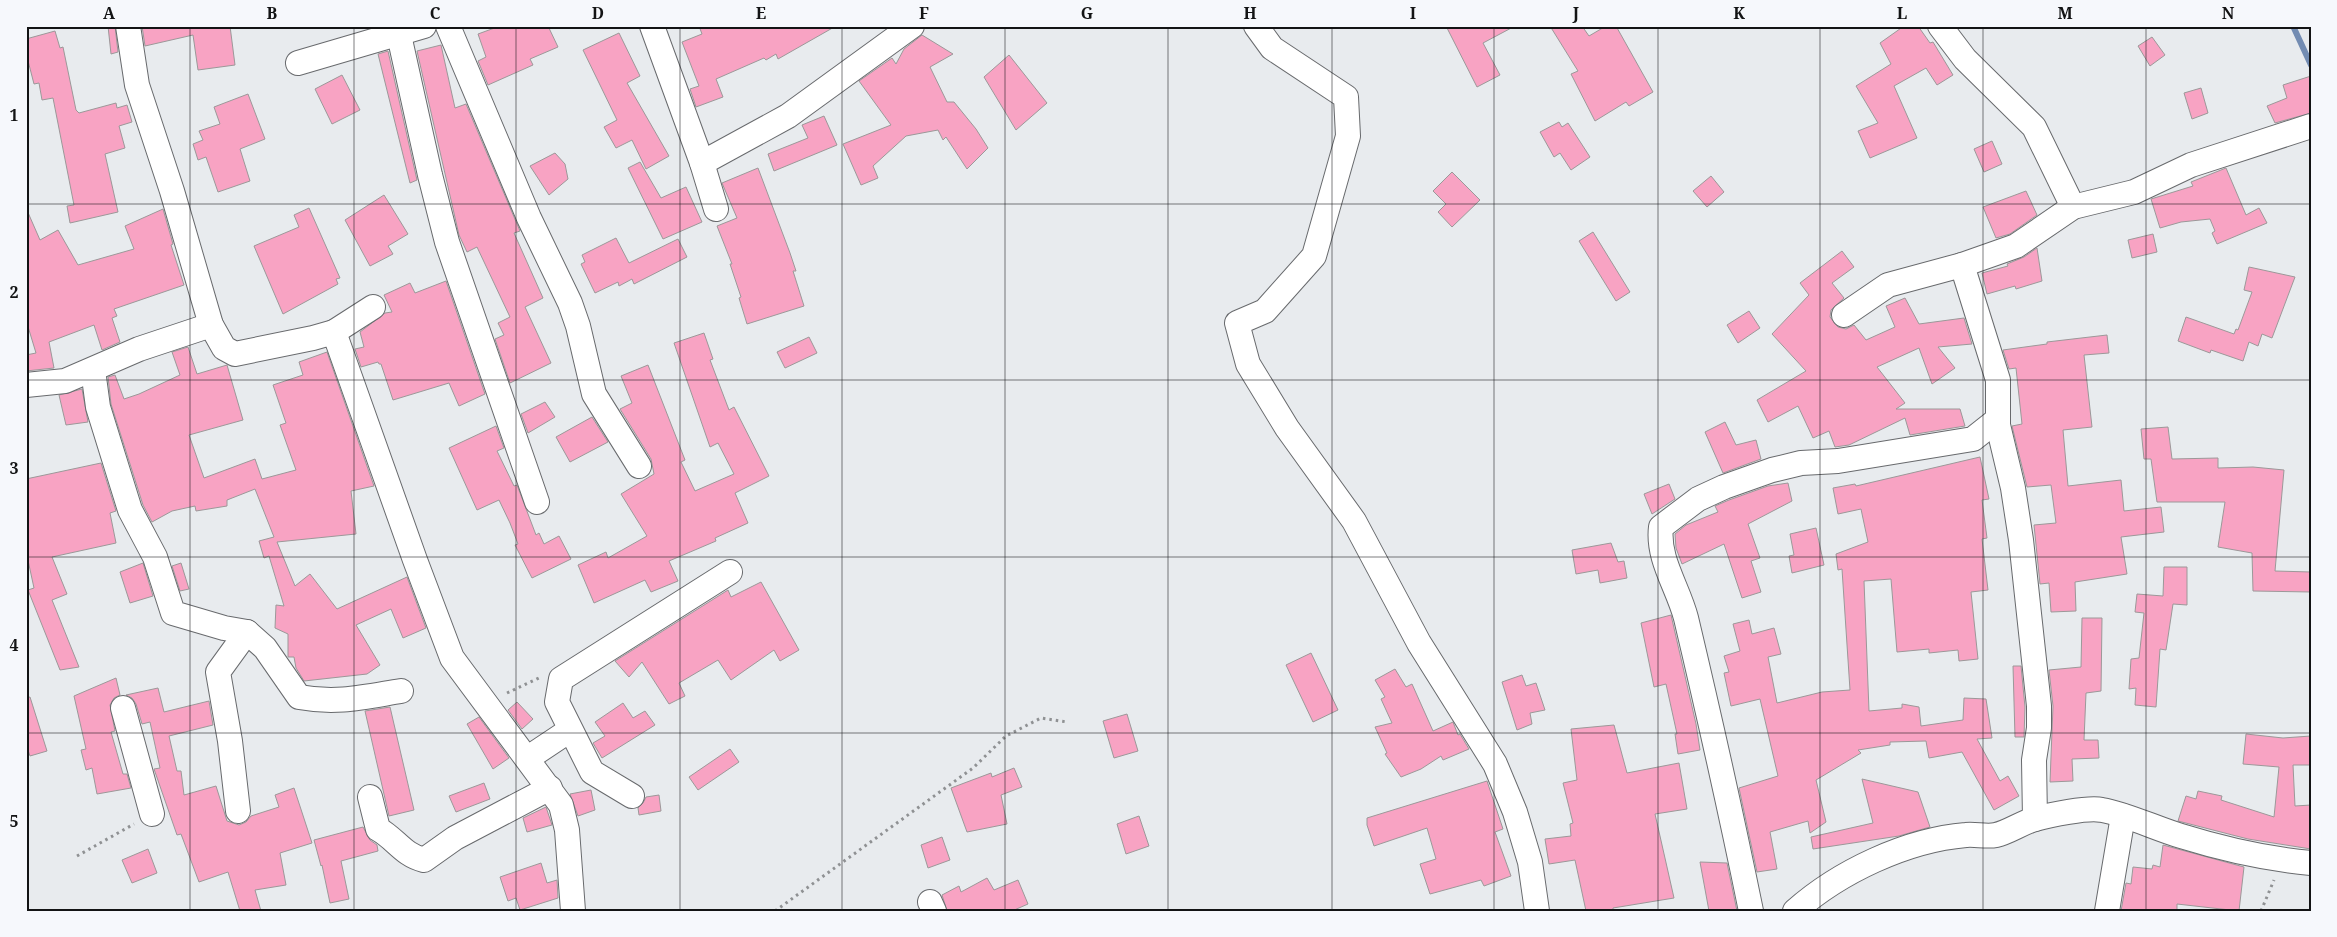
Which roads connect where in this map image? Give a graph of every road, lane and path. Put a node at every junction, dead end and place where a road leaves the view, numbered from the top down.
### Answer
1 (128, 26) edge
2 (424, 26) edge
3 (448, 26) edge
4 (652, 26) edge
5 (912, 26) edge
6 (1256, 26) edge
7 (1940, 26) edge
8 (399, 35) junction
9 (298, 64) dead end
10 (2311, 126) edge
11 (702, 164) junction
12 (2073, 207) junction
13 (716, 209) dead end
14 (1962, 265) junction
15 (373, 307) dead end
16 (1844, 315) dead end
17 (211, 325) junction
18 (334, 332) junction
19 (93, 370) junction
20 (26, 385) edge
21 (1998, 420) junction
22 (639, 466) dead end
23 (537, 502) dead end
24 (730, 572) dead end
25 (247, 632) junction
26 (572, 672) junction
27 (401, 691) dead end
28 (487, 704) junction
29 (122, 708) dead end
30 (1068, 722) dead end
31 (570, 730) junction
32 (528, 758) junction
33 (550, 788) junction
34 (632, 796) dead end
35 (370, 797) dead end
36 (238, 811) dead end
37 (152, 814) joint
38 (2123, 816) junction
39 (2035, 819) junction
40 (77, 856) dead end
41 (2280, 860) junction
42 (2311, 863) edge
43 (573, 911) edge
44 (775, 911) edge
45 (1538, 911) edge
46 (1751, 911) edge
47 (1795, 911) edge
48 (2106, 911) edge
49 (2261, 911) edge

1 - 17 street
2 - 8 street
3 - 22 street
4 - 11 street
5 - 11 street
6 - 45 street
7 - 12 street
8 - 9 street
8 - 23 street
10 - 12 street
11 - 13 street
12 - 14 street
14 - 16 street
14 - 21 street
15 - 18 street
17 - 18 street
17 - 19 street
18 - 28 street
19 - 20 street
19 - 25 street
21 - 39 street
21 - 46 street
24 - 26 street
25 - 27 street
25 - 36 street
26 - 28 path
26 - 31 street
28 - 32 street
29 - 37 street
30 - 44 path
31 - 32 street
31 - 34 street
32 - 33 street
33 - 35 street
33 - 43 street
37 - 40 path
38 - 39 street
38 - 41 street
38 - 48 street
39 - 47 street
41 - 42 street
41 - 49 path

